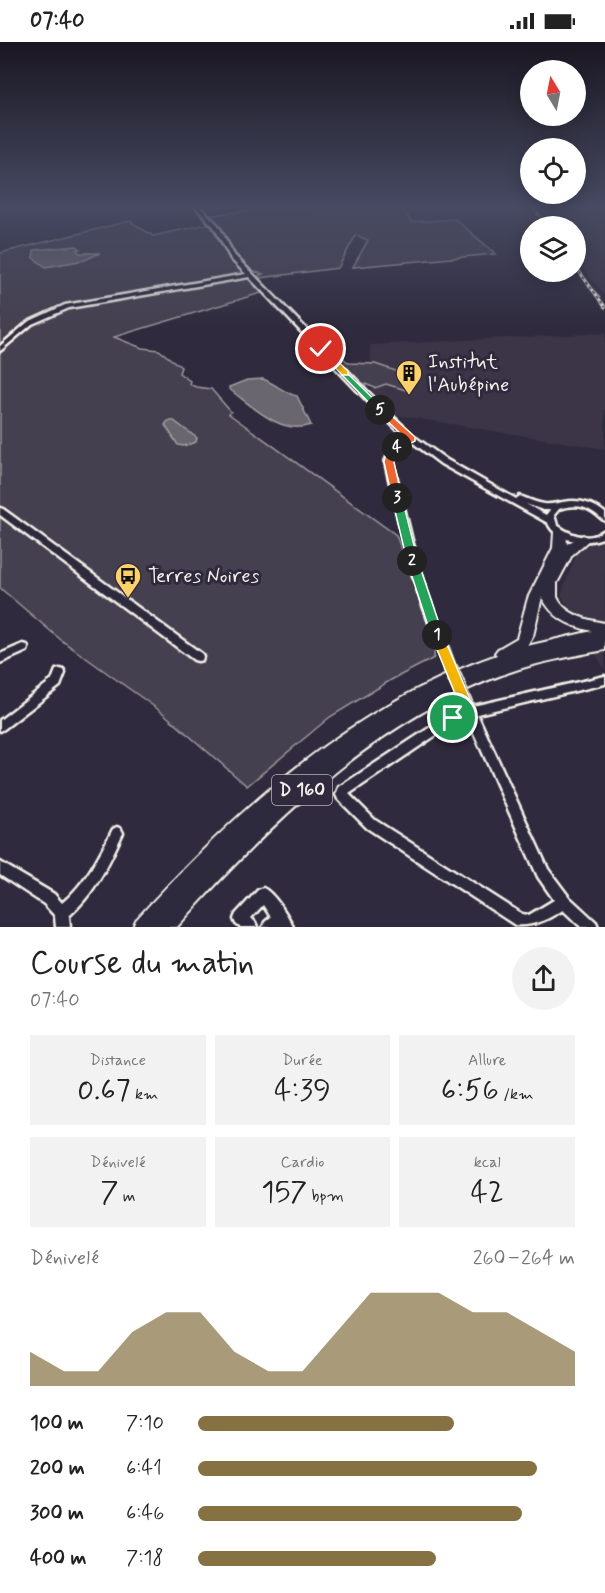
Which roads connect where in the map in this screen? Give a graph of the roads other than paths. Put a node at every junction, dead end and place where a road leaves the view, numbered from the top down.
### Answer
1 (227, 247) edge
2 (248, 274) junction
3 (280, 306) junction
4 (0, 349) edge
5 (412, 439) junction
6 (486, 484) junction
7 (556, 507) junction
8 (0, 511) edge
9 (601, 511) edge
10 (605, 518) edge
11 (555, 526) junction
12 (605, 532) edge
13 (583, 539) junction
14 (605, 628) edge
15 (605, 634) edge
16 (605, 644) edge
17 (23, 648) dead end
18 (198, 657) dead end
19 (0, 659) edge
20 (486, 665) junction
21 (60, 674) dead end
22 (605, 680) edge
23 (469, 711) junction
24 (0, 726) edge
25 (117, 832) dead end
26 (0, 868) edge
27 (202, 873) junction
28 (564, 902) junction
29 (62, 920) edge
30 (241, 924) edge
31 (278, 924) edge
32 (134, 927) edge
33 (143, 927) edge
34 (163, 927) edge
35 (172, 927) edge
36 (591, 927) edge

1 - 2 street
2 - 3 street
2 - 3 street
2 - 4 street
3 - 5 street
5 - 6 street
5 - 23 street, bridge
6 - 7 street
6 - 11 street
7 - 9 street
7 - 11 street
8 - 18 street
9 - 10 street
11 - 13 street
11 - 20 highway
12 - 13 street
13 - 14 highway
15 - 20 highway, D 160
16 - 27 highway, D 160
17 - 19 street
20 - 27 highway, D 160
21 - 24 street
22 - 23 street
23 - 28 street
23 - 28 street
25 - 29 street
26 - 29 street
27 - 32 highway, D 160
27 - 33 highway, D 160
27 - 34 highway, D 160
27 - 35 highway, D 160
28 - 36 street
30 - 31 street

